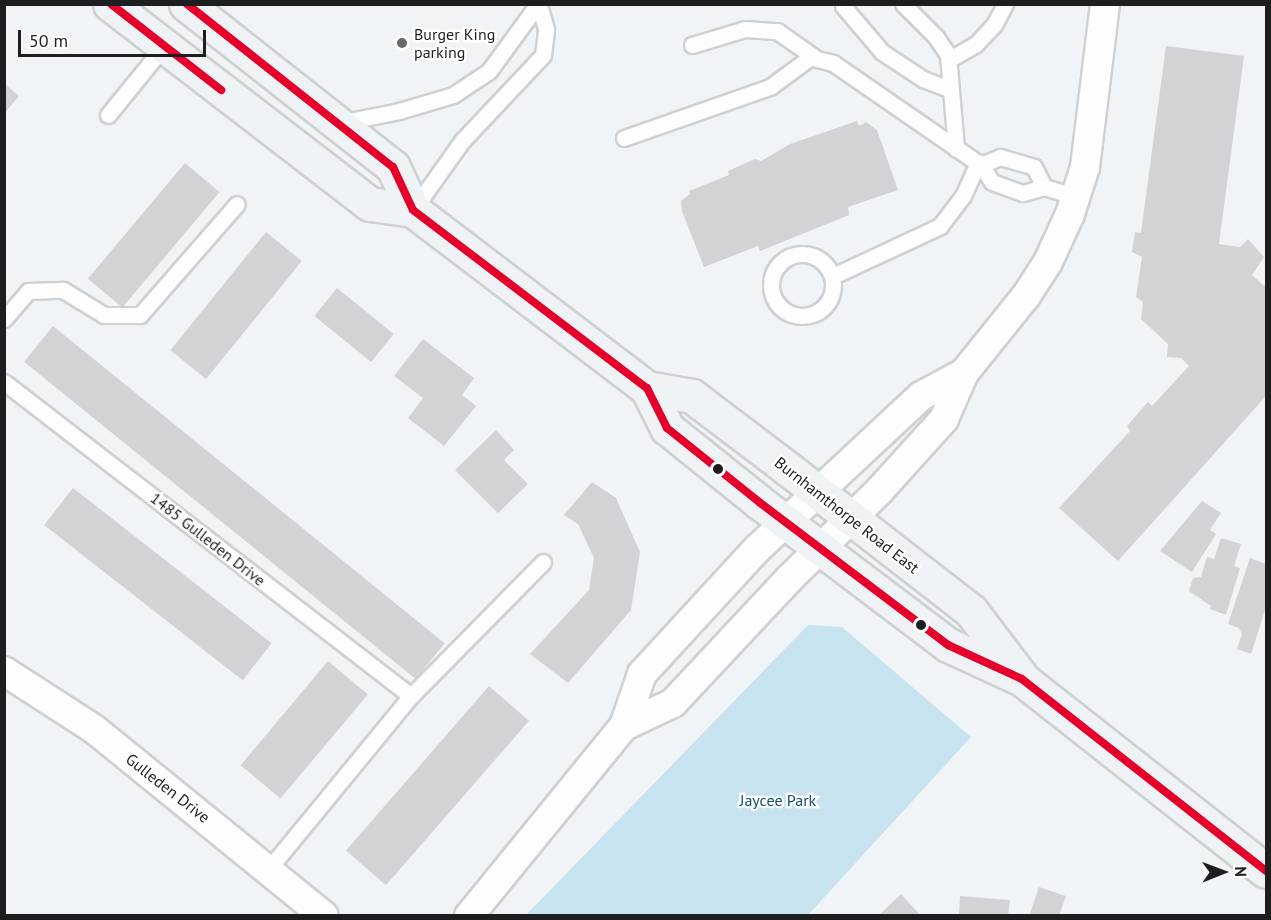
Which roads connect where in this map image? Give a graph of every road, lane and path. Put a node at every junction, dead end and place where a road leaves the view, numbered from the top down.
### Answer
1 (110, 4) edge
2 (186, 4) edge
3 (539, 4) edge
4 (1005, 4) edge
5 (1105, 4) edge
6 (903, 5) edge
7 (843, 6) edge
8 (692, 45) dead end
9 (164, 46) junction
10 (812, 56) junction
11 (950, 59) junction
12 (950, 89) junction
13 (108, 115) dead end
14 (338, 124) junction
15 (624, 138) dead end
16 (956, 149) junction
17 (979, 163) junction
18 (1044, 187) junction
19 (1076, 197) junction
20 (237, 204) dead end
21 (413, 210) junction
22 (833, 276) junction
23 (4, 319) edge
24 (964, 373) junction
25 (4, 382) edge
26 (647, 388) junction
27 (820, 494) junction
28 (851, 519) junction
29 (788, 524) junction
30 (821, 549) junction
31 (543, 561) dead end
32 (4, 672) edge
33 (1022, 679) junction
34 (411, 696) junction
35 (624, 726) junction
36 (267, 871) junction
37 (1266, 871) edge
38 (324, 915) edge
39 (469, 915) edge

1 - 9 main road, Burnhamthorpe Road East
2 - 14 main road, Burnhamthorpe Road East
3 - 14 lane
3 - 21 lane
4 - 11 lane
5 - 19 street
6 - 11 lane
7 - 12 lane
8 - 10 lane
9 - 13 lane
9 - 21 main road, Burnhamthorpe Road East
10 - 15 lane
10 - 16 lane
11 - 12 lane
12 - 16 lane
14 - 21 main road, Burnhamthorpe Road East
16 - 17 lane
17 - 18 lane
17 - 18 lane
17 - 22 lane
18 - 19 lane
19 - 24 street
20 - 23 lane
21 - 26 main road, Burnhamthorpe Road East
22 - 22 lane
24 - 27 street
24 - 28 street
25 - 34 lane, 1485 Gulleden Drive
26 - 27 main road, Burnhamthorpe Road East
26 - 29 main road, Burnhamthorpe Road East
27 - 28 main road, Burnhamthorpe Road East
27 - 29 street
28 - 30 street
28 - 33 main road, Burnhamthorpe Road East
29 - 30 main road, Burnhamthorpe Road East
29 - 35 street
30 - 33 main road, Burnhamthorpe Road East
30 - 35 street
31 - 34 lane
32 - 36 street, Gulleden Drive
33 - 37 main road, Burnhamthorpe Road East
34 - 36 lane
35 - 39 street
36 - 38 street, Gulleden Drive

